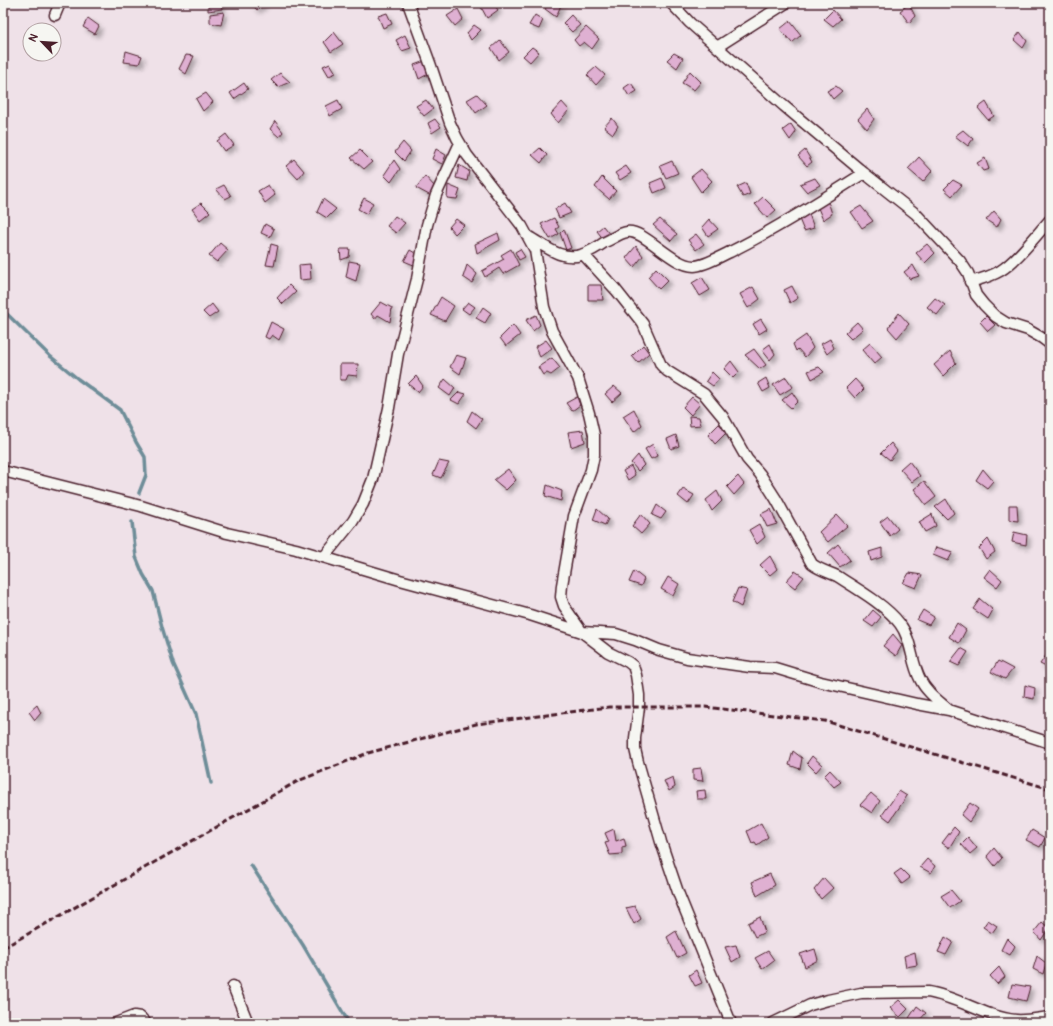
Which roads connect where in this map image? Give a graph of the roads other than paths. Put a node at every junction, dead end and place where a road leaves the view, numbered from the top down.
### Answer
1 (60, 3) edge
2 (408, 3) edge
3 (671, 3) edge
4 (786, 3) edge
5 (55, 15) dead end
6 (717, 46) junction
7 (460, 143) junction
8 (864, 173) junction
9 (1050, 220) edge
10 (528, 237) junction
11 (582, 254) junction
12 (970, 282) junction
13 (1050, 344) edge
14 (3, 471) edge
15 (324, 557) junction
16 (582, 632) junction
17 (949, 710) junction
18 (1050, 743) edge
19 (233, 986) dead end
20 (1050, 1017) edge
21 (1019, 1021) edge
22 (116, 1023) edge
23 (146, 1023) edge
24 (248, 1023) edge
25 (731, 1023) edge
26 (773, 1023) edge

1 - 5 street
2 - 7 street
3 - 6 street
4 - 6 street
6 - 8 street
7 - 10 street
7 - 15 street
8 - 11 street
8 - 12 street
9 - 12 street
10 - 11 street
10 - 16 street
11 - 17 street
12 - 13 street
14 - 15 street
15 - 16 street
16 - 17 street
16 - 25 street
17 - 18 street
19 - 24 street
20 - 21 street
21 - 26 street
22 - 23 street

